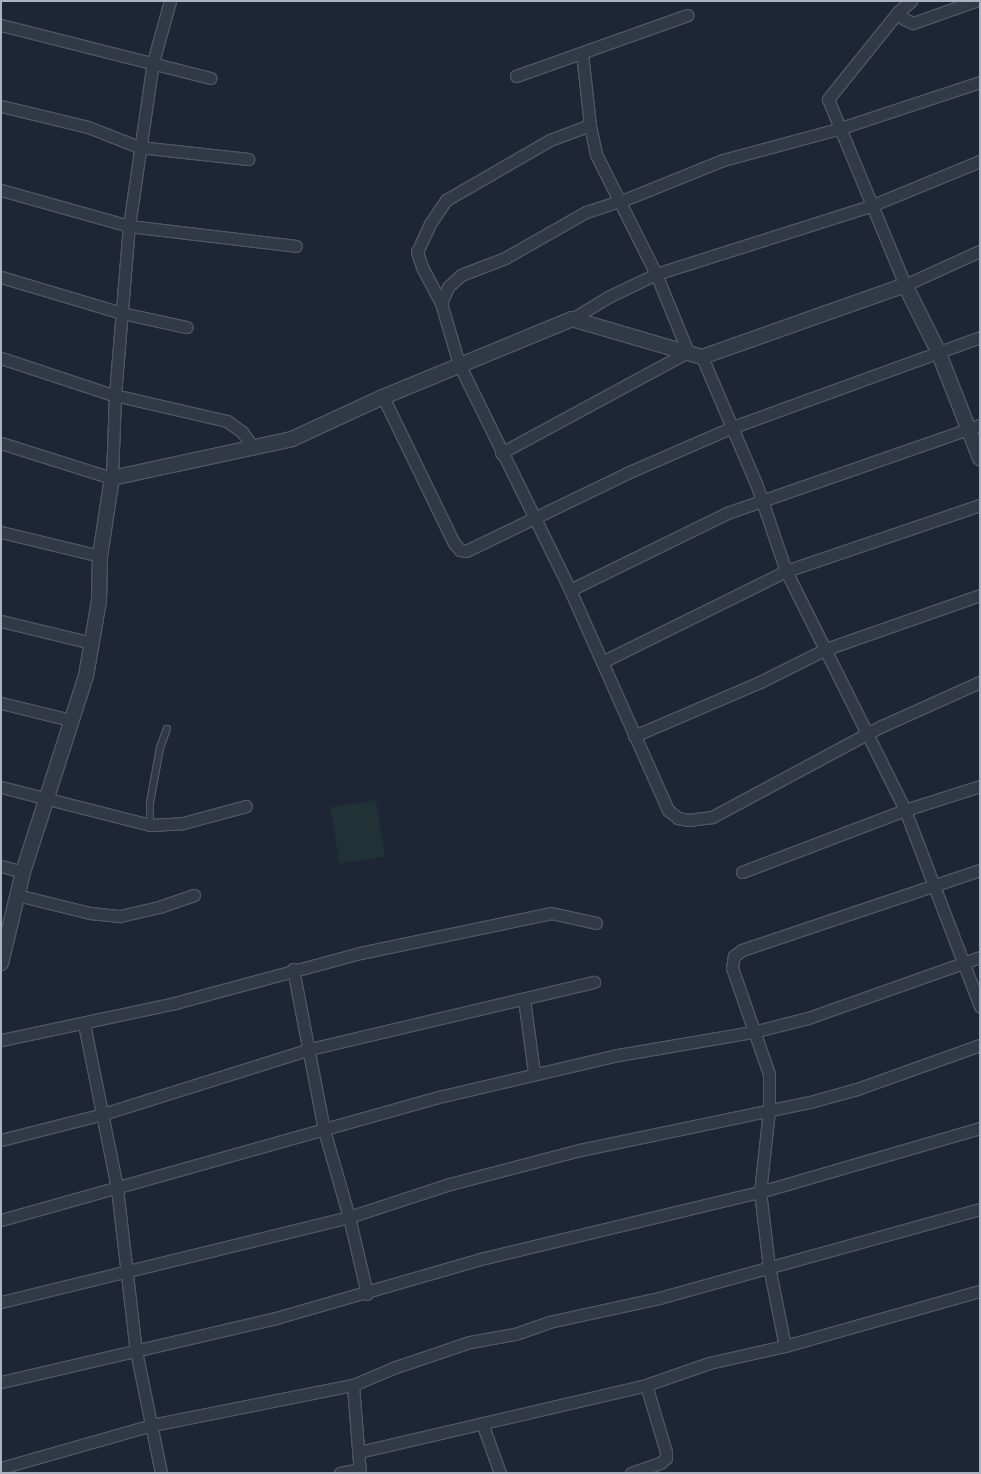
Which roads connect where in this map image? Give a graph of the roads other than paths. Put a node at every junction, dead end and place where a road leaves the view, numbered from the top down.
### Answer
1 (170, 1) edge
2 (911, 1) edge
3 (975, 1) edge
4 (898, 12) junction
5 (687, 15) dead end
6 (1, 25) edge
7 (582, 53) junction
8 (153, 62) junction
9 (516, 76) dead end
10 (210, 78) dead end
11 (980, 82) edge
12 (1, 106) edge
13 (590, 125) junction
14 (838, 128) junction
15 (139, 147) junction
16 (248, 159) dead end
17 (980, 161) edge
18 (1, 190) edge
19 (619, 202) junction
20 (873, 205) junction
21 (129, 226) junction
22 (296, 246) dead end
23 (980, 251) edge
24 (656, 274) junction
25 (1, 277) edge
26 (906, 285) junction
27 (441, 303) junction
28 (122, 313) junction
29 (572, 319) junction
30 (186, 327) dead end
31 (980, 337) edge
32 (938, 351) junction
33 (688, 352) junction
34 (702, 357) junction
35 (1, 358) edge
36 (459, 364) junction
37 (115, 395) junction
38 (383, 397) junction
39 (733, 427) junction
40 (974, 427) edge
41 (1, 443) edge
42 (254, 448) junction
43 (501, 453) junction
44 (980, 458) edge
45 (112, 478) junction
46 (763, 500) junction
47 (980, 505) edge
48 (536, 516) junction
49 (1, 532) edge
50 (100, 556) junction
51 (786, 571) junction
52 (570, 590) junction
53 (980, 595) edge
54 (1, 621) edge
55 (92, 643) junction
56 (826, 649) junction
57 (602, 662) junction
58 (980, 682) edge
59 (1, 703) edge
60 (71, 720) junction
61 (167, 729) dead end
62 (869, 733) junction
63 (634, 736) junction
64 (980, 786) edge
65 (1, 787) edge
66 (45, 799) junction
67 (246, 806) dead end
68 (905, 810) junction
69 (150, 825) junction
70 (1, 866) edge
71 (980, 870) edge
72 (23, 872) junction
73 (742, 872) dead end
74 (935, 886) junction
75 (17, 895) junction
76 (194, 895) dead end
77 (596, 923) dead end
78 (3, 948) edge
79 (980, 957) edge
80 (964, 962) junction
81 (1, 963) edge
82 (293, 969) junction
83 (594, 982) dead end
84 (524, 999) junction
85 (980, 1006) edge
86 (84, 1024) junction
87 (753, 1032) junction
88 (1, 1040) edge
89 (980, 1045) edge
90 (310, 1049) junction
91 (534, 1073) junction
92 (769, 1111) junction
93 (103, 1114) junction
94 (980, 1128) edge
95 (324, 1130) junction
96 (1, 1140) edge
97 (118, 1188) junction
98 (760, 1192) junction
99 (980, 1209) edge
100 (349, 1217) junction
101 (1, 1220) edge
102 (769, 1267) junction
103 (128, 1271) junction
104 (980, 1291) edge
105 (367, 1294) junction
106 (1, 1302) edge
107 (785, 1346) junction
108 (136, 1352) junction
109 (1, 1382) edge
110 (353, 1385) junction
111 (646, 1385) junction
112 (482, 1423) junction
113 (152, 1425) junction
114 (359, 1452) junction
115 (1, 1468) edge
116 (360, 1471) edge
117 (160, 1473) edge
118 (340, 1473) edge
119 (500, 1473) edge
120 (631, 1473) edge

1 - 8 street
2 - 4 street
3 - 4 street
4 - 14 street
5 - 7 street
6 - 8 street
7 - 9 street
7 - 13 street
8 - 10 street
8 - 15 street
11 - 14 street
12 - 15 street
13 - 19 street
13 - 27 street
14 - 19 street
14 - 20 street
15 - 16 street
15 - 21 street
17 - 20 street
18 - 21 street
19 - 24 street
19 - 27 street
20 - 24 street
20 - 26 street
21 - 22 street
21 - 28 street
23 - 26 street
24 - 29 street
24 - 33 street
25 - 28 street
26 - 32 street
26 - 34 street
27 - 36 street
28 - 30 street
28 - 37 street
29 - 33 street
29 - 36 street
31 - 32 street
32 - 39 street
32 - 40 street
33 - 34 street
33 - 43 street
34 - 39 street
35 - 37 street
36 - 38 street
36 - 43 street
37 - 42 street
37 - 45 street
38 - 42 street
38 - 48 street
39 - 46 street
39 - 48 street
40 - 44 street
40 - 46 street
41 - 45 street
42 - 45 street
43 - 48 street
45 - 50 street
46 - 51 street
46 - 52 street
47 - 51 street
48 - 52 street
49 - 50 street
50 - 55 street
51 - 56 street
51 - 57 street
52 - 57 street
53 - 56 street
54 - 55 street
55 - 60 street
56 - 62 street
56 - 63 street
57 - 63 street
58 - 62 street
59 - 60 street
60 - 66 street
61 - 69 lane
62 - 63 street
62 - 68 street
64 - 68 street
65 - 66 street
66 - 69 street
66 - 72 street
67 - 69 street
68 - 73 street
68 - 74 street
70 - 72 street
71 - 74 street
72 - 75 street
74 - 80 street
74 - 87 street
75 - 76 street
75 - 78 street
77 - 82 street
78 - 81 street
79 - 80 street
80 - 85 street
80 - 87 street
82 - 86 street
82 - 90 street
83 - 84 street
84 - 90 street
84 - 91 street
86 - 88 street
86 - 93 street
87 - 91 street
87 - 92 street
89 - 92 street
90 - 93 street
90 - 95 street
91 - 95 street
92 - 98 street
92 - 100 street
93 - 96 street
93 - 97 street
94 - 98 street
95 - 97 street
95 - 100 street
97 - 101 street
97 - 103 street
98 - 102 street
98 - 105 street
99 - 102 street
100 - 103 street
100 - 105 street
102 - 107 street
102 - 110 street
103 - 106 street
103 - 108 street
104 - 107 street
105 - 108 street
107 - 111 street
108 - 109 street
108 - 113 street
110 - 113 street
110 - 114 street
111 - 112 street
111 - 120 street
112 - 114 street
112 - 119 street
113 - 115 street
113 - 117 street
114 - 116 street
116 - 118 street

